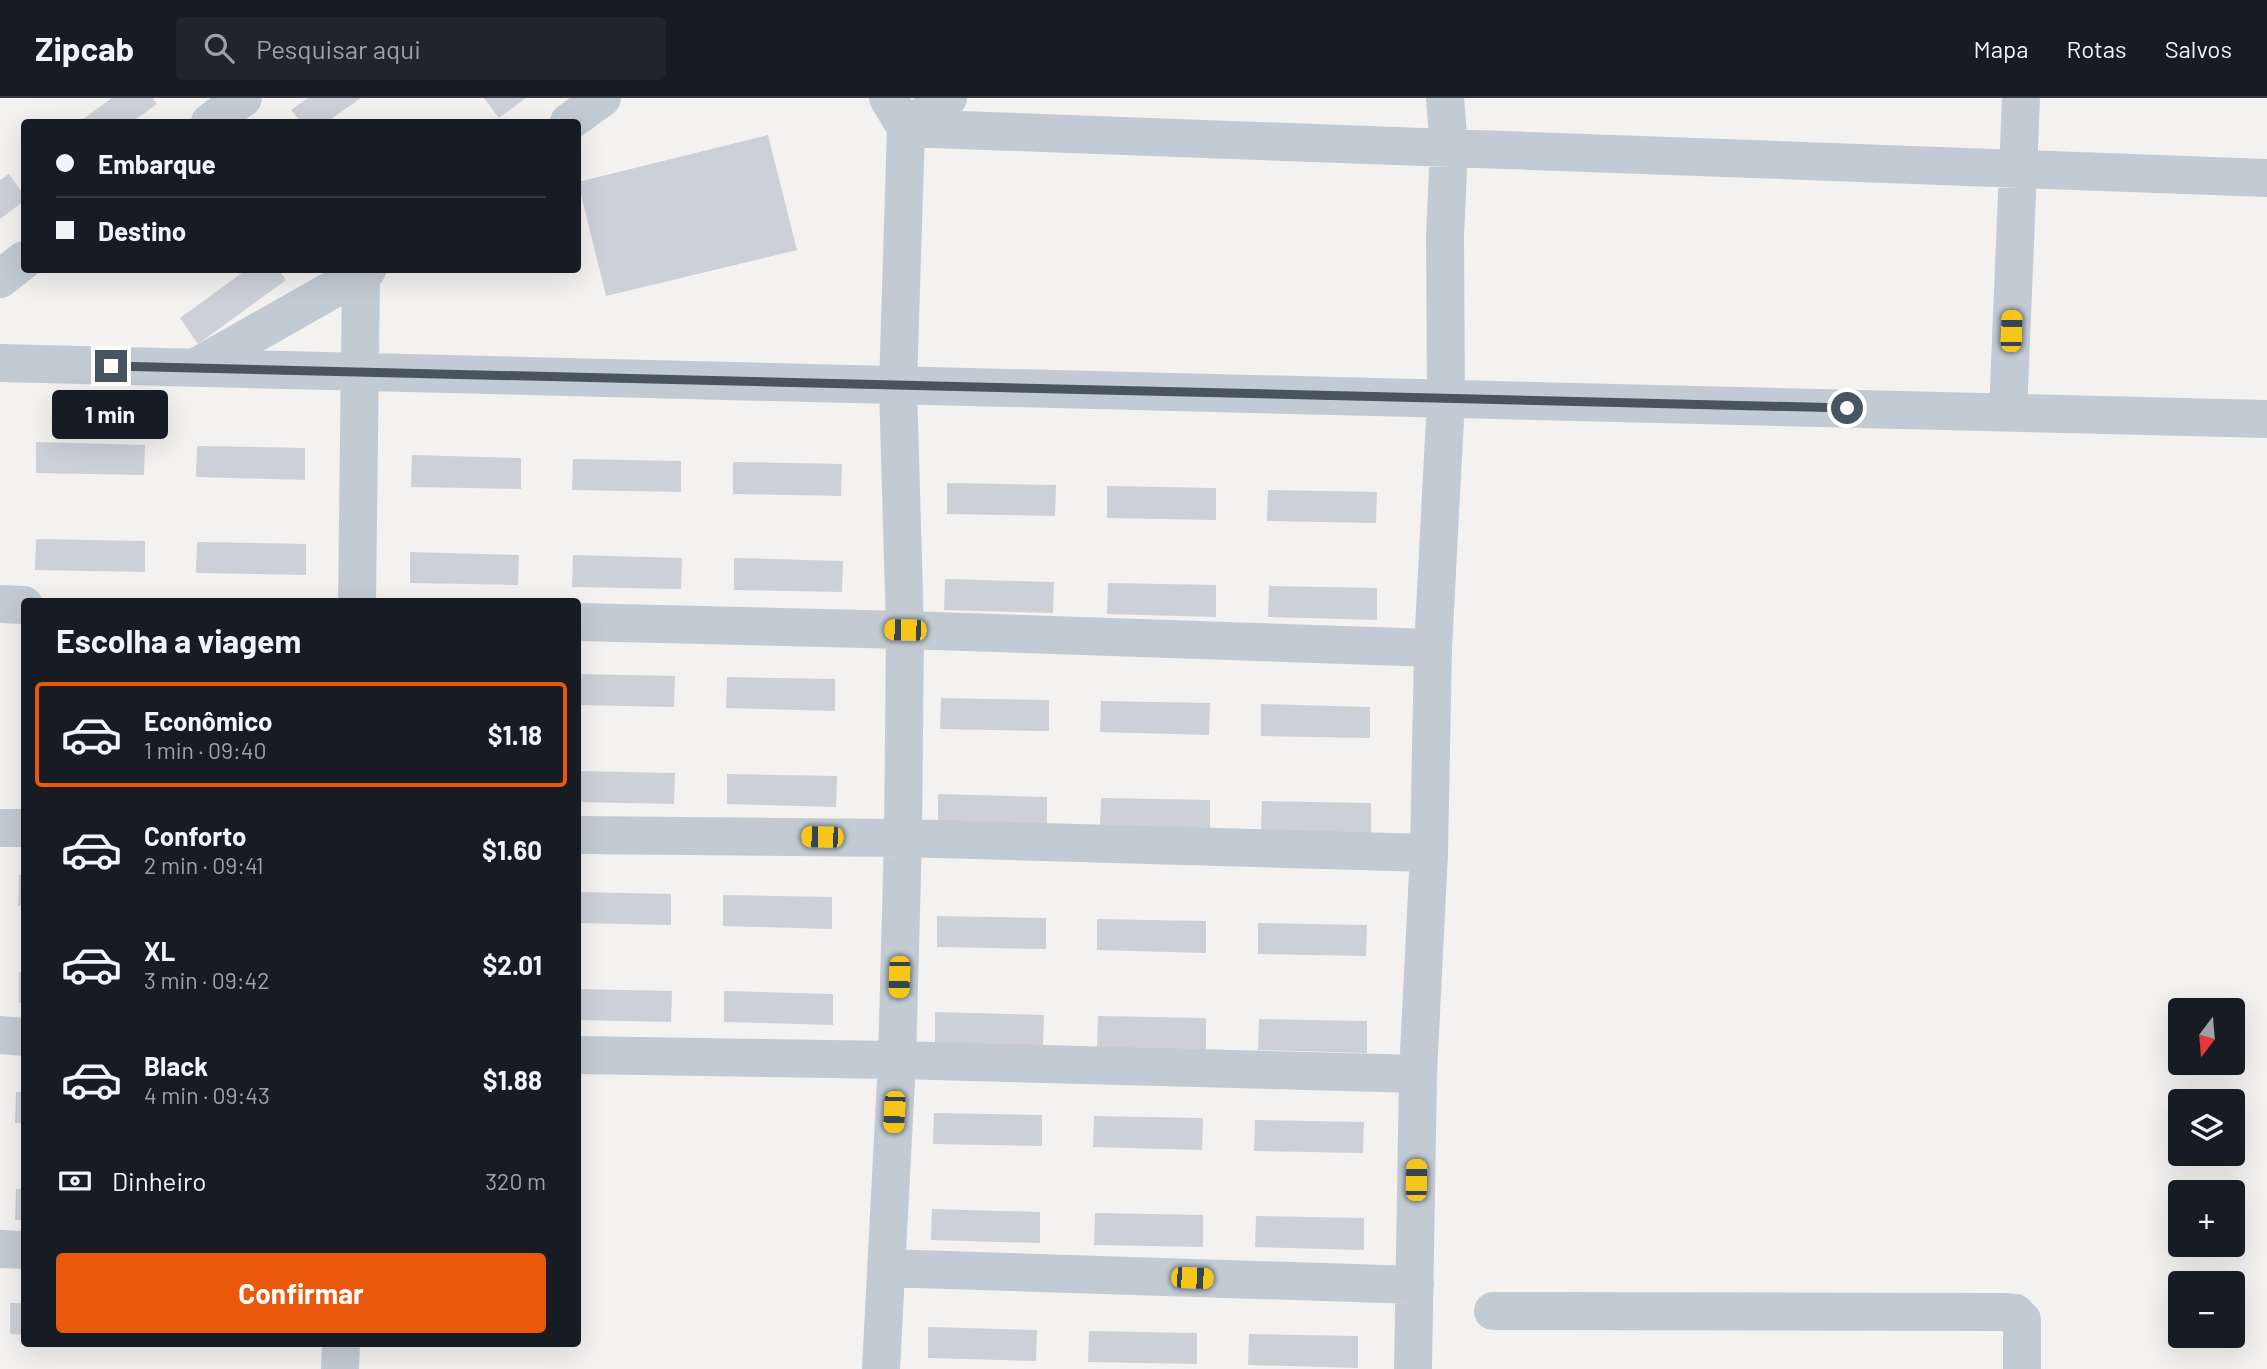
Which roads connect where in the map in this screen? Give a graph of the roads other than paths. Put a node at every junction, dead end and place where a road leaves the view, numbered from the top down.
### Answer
1 (603, 98) edge
2 (948, 98) edge
3 (1446, 98) edge
4 (2021, 98) edge
5 (897, 113) edge
6 (573, 119) edge
7 (1449, 148) junction
8 (2017, 167) junction
9 (2267, 178) edge
10 (21, 262) edge
11 (359, 273) edge
12 (362, 273) edge
13 (0, 279) edge
14 (0, 363) edge
15 (195, 368) junction
16 (358, 372) junction
17 (898, 386) junction
18 (1446, 399) junction
19 (2008, 412) junction
20 (2267, 419) edge
21 (357, 598) edge
22 (0, 604) edge
23 (21, 605) edge
24 (581, 622) edge
25 (905, 630) junction
26 (1433, 648) junction
27 (0, 828) edge
28 (21, 828) edge
29 (581, 835) edge
30 (904, 838) junction
31 (1429, 853) junction
32 (0, 1035) edge
33 (21, 1037) edge
34 (581, 1055) edge
35 (897, 1060) junction
36 (1418, 1074) junction
37 (0, 1249) edge
38 (21, 1250) edge
39 (886, 1268) junction
40 (1415, 1285) junction
41 (1493, 1311) dead end
42 (341, 1347) edge
43 (340, 1369) edge
44 (881, 1369) edge
45 (1413, 1369) edge
46 (2022, 1369) edge

1 - 6 street
2 - 5 street
3 - 7 street
4 - 8 street
5 - 7 street
5 - 17 street
7 - 8 street
7 - 18 street
8 - 9 street
8 - 19 street
10 - 13 street
11 - 15 street
12 - 16 street
14 - 15 street
15 - 16 street
16 - 17 street
16 - 21 street
17 - 18 street
17 - 25 street
18 - 19 street
18 - 26 street
19 - 20 street
22 - 23 street
24 - 25 street
25 - 26 street
25 - 30 street
26 - 31 street
27 - 28 street
29 - 30 street
30 - 31 street
30 - 35 street
31 - 36 street
32 - 33 street
34 - 35 street
35 - 36 street
35 - 39 street
36 - 40 street
37 - 38 street
39 - 40 street
39 - 44 street
40 - 45 street
41 - 46 street
42 - 43 street

